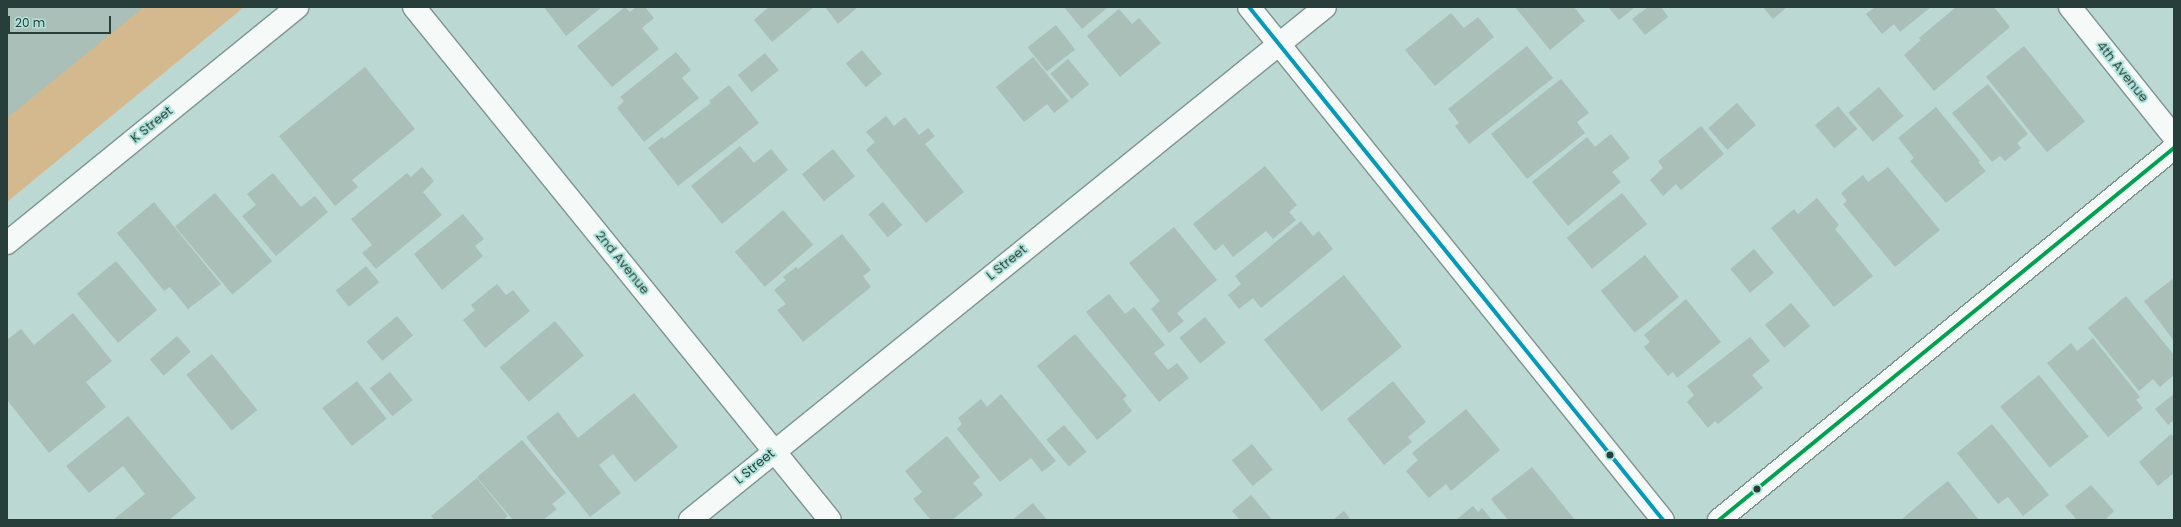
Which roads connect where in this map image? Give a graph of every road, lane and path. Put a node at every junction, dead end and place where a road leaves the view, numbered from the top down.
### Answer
1 (297, 7) edge
2 (414, 7) edge
3 (1249, 7) edge
4 (1324, 7) edge
5 (2070, 7) edge
6 (1279, 43) junction
7 (2174, 137) edge
8 (2174, 148) edge
9 (7, 242) edge
10 (775, 452) junction
11 (690, 520) edge
12 (830, 520) edge
13 (1663, 520) edge
14 (1719, 520) edge

1 - 9 street, K Street
2 - 10 street, 2nd Avenue
3 - 6 street
4 - 6 street, L Street
5 - 7 street, 4th Avenue
6 - 10 street, L Street
6 - 13 street
8 - 14 street
10 - 11 street, L Street
10 - 12 street, 2nd Avenue

